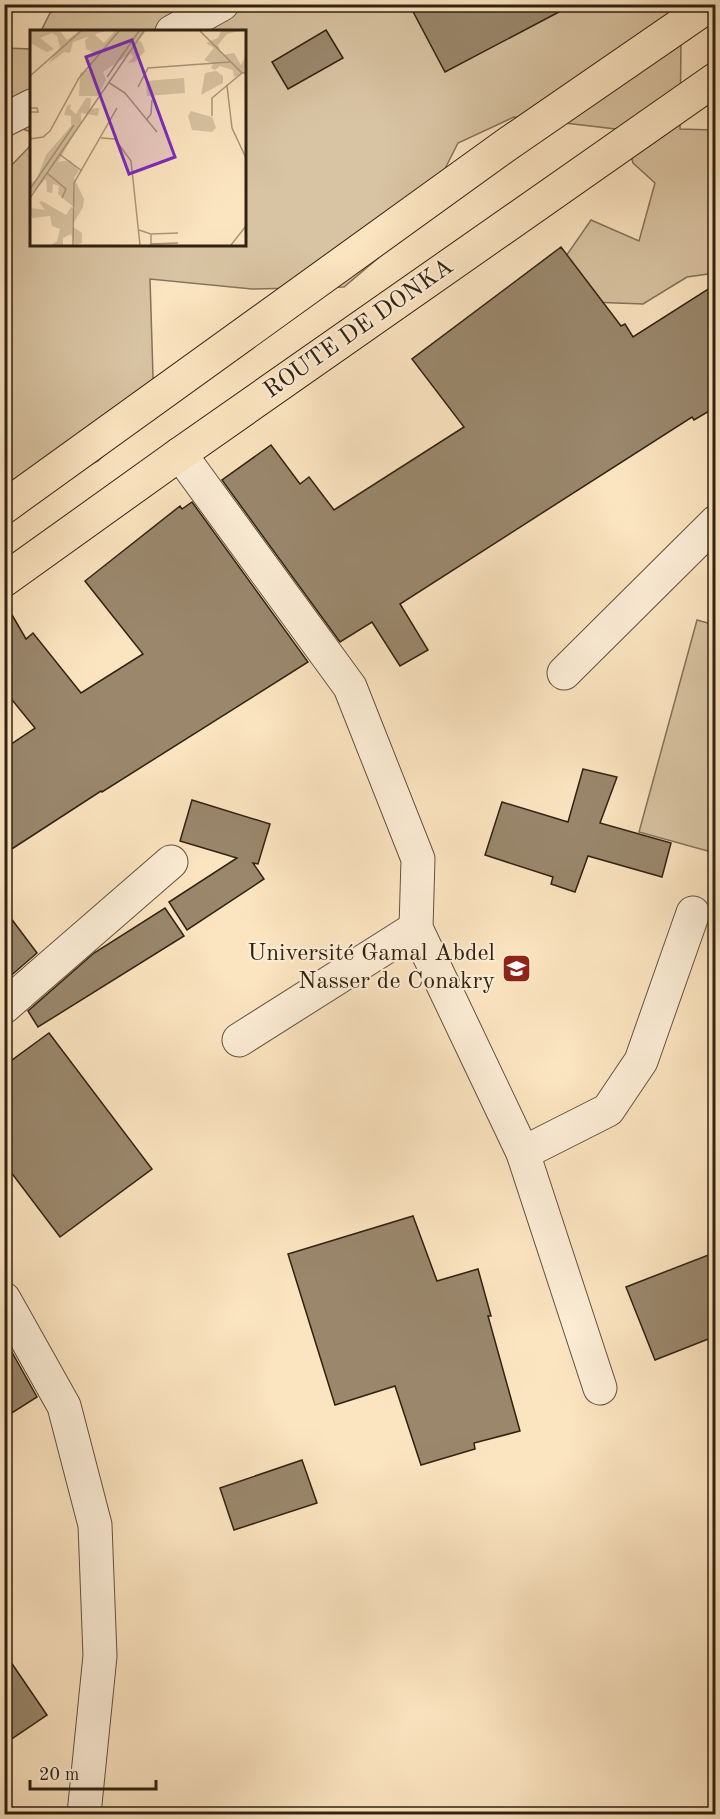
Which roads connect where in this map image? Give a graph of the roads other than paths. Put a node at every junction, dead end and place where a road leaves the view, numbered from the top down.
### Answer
1 (222, 4) edge
2 (711, 4) edge
3 (176, 30) edge
4 (716, 79) edge
5 (30, 107) edge
6 (4, 120) edge
7 (180, 454) junction
8 (4, 507) edge
9 (716, 522) edge
10 (4, 580) edge
11 (564, 673) dead end
12 (171, 862) dead end
13 (693, 913) dead end
14 (416, 928) junction
15 (4, 1007) edge
16 (239, 1040) dead end
17 (523, 1153) junction
18 (4, 1299) edge
19 (600, 1388) dead end
20 (84, 1815) edge

1 - 3 street
2 - 8 main road
4 - 7 main road, ROUTE DE DONKA
5 - 6 street
7 - 10 main road, ROUTE DE DONKA
7 - 14 street
9 - 11 street
12 - 15 street
13 - 17 street
14 - 16 street
14 - 17 street
17 - 19 street
18 - 20 street

